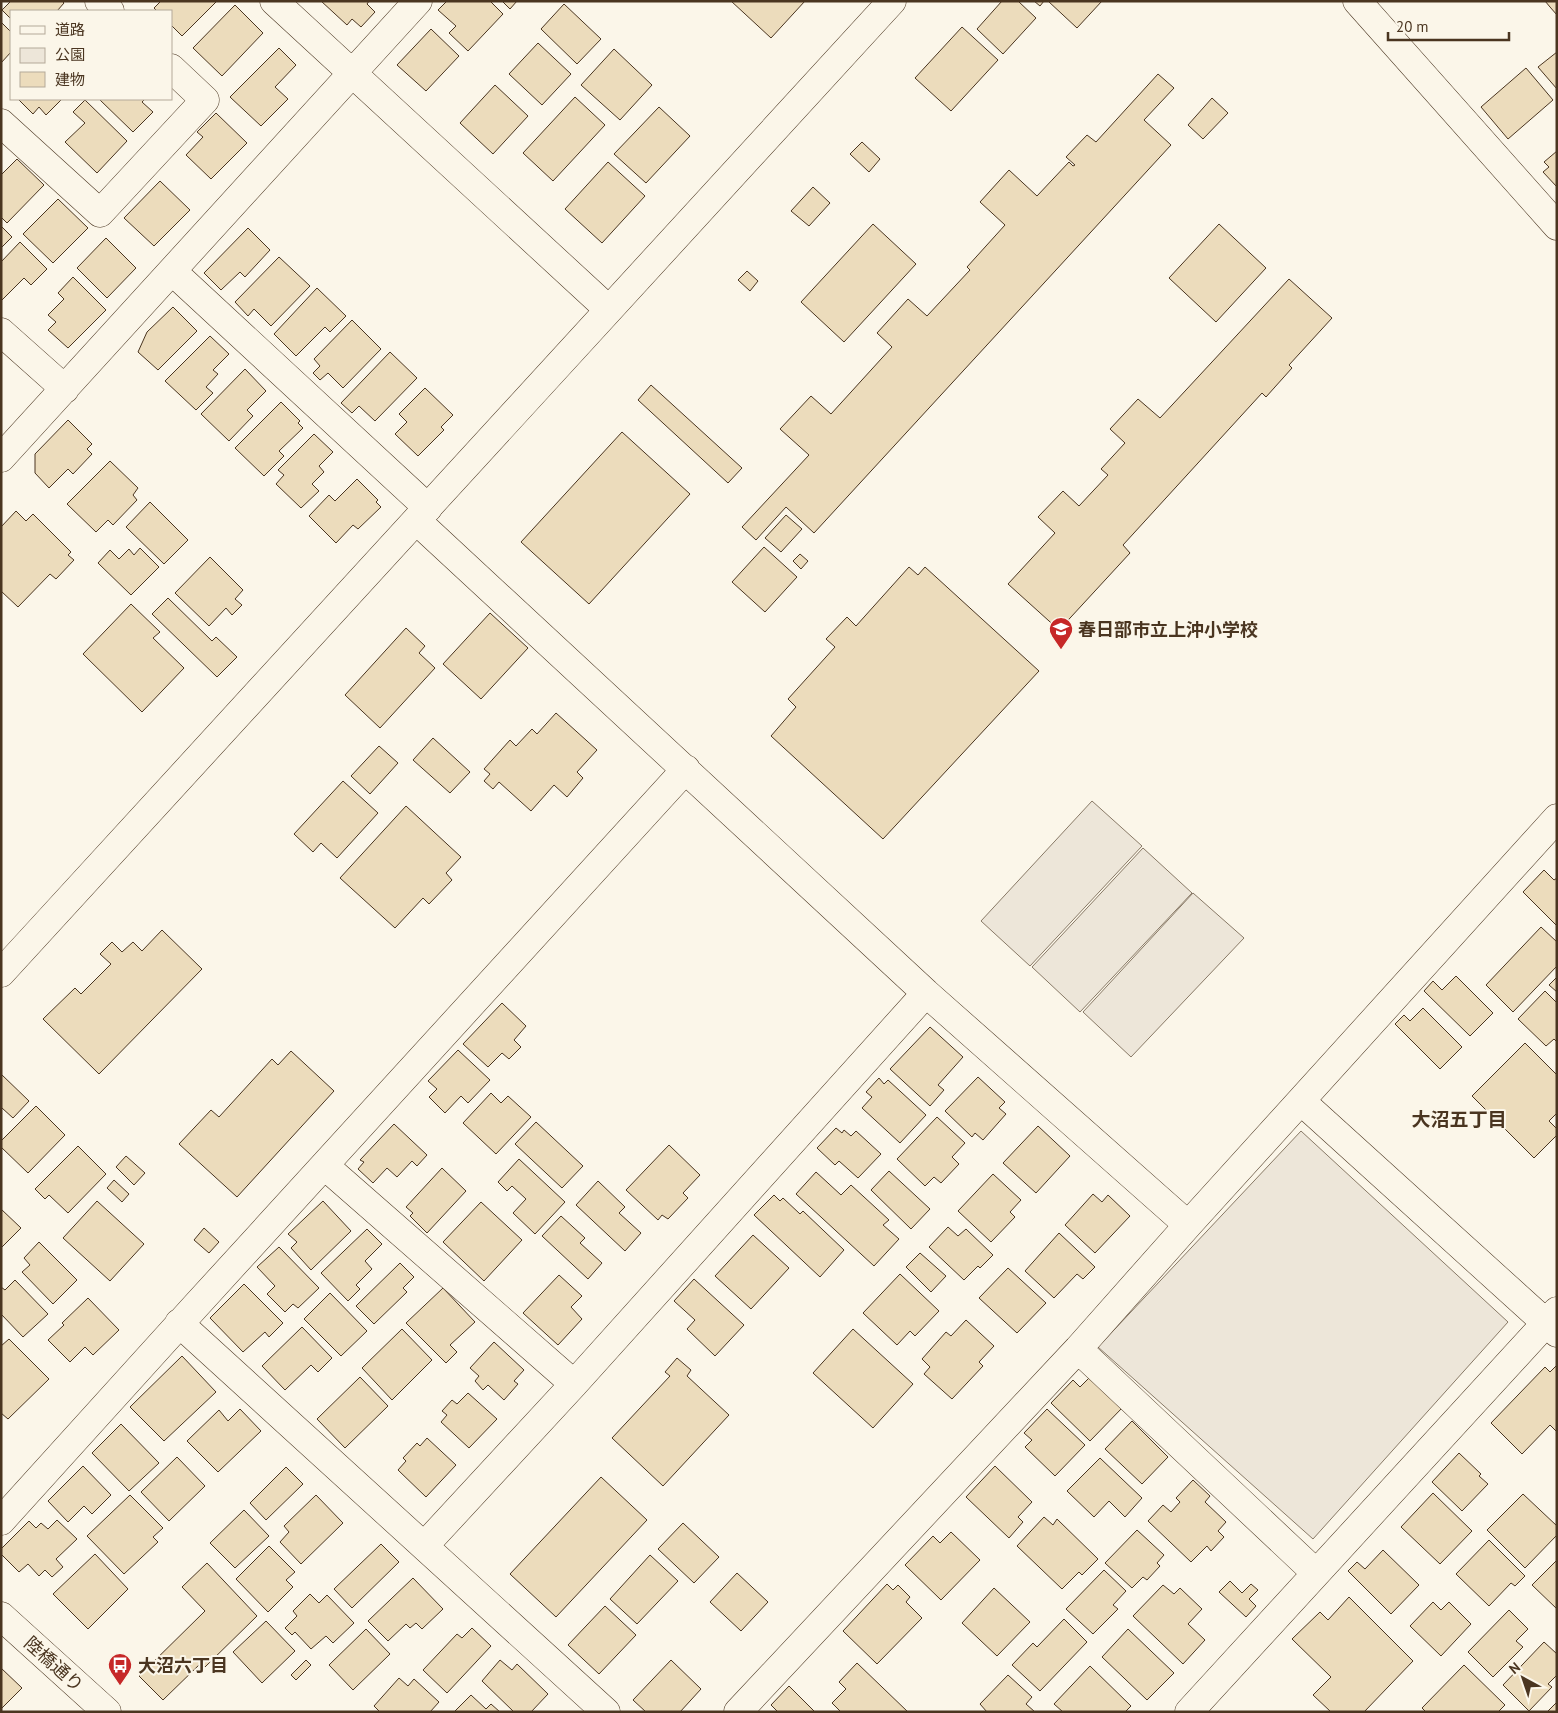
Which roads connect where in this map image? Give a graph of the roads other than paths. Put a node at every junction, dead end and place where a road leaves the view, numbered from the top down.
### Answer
1 (99, 1) edge
2 (274, 1) edge
3 (418, 1) edge
4 (892, 1) edge
5 (1357, 1) edge
6 (109, 10) edge
7 (172, 69) edge
8 (351, 74) junction
9 (1, 124) edge
10 (1557, 226) edge
11 (172, 271) junction
12 (608, 309) junction
13 (1, 332) edge
14 (65, 390) junction
15 (1, 458) edge
16 (423, 515) junction
17 (686, 769) junction
18 (1557, 818) edge
19 (1, 973) edge
20 (926, 993) junction
21 (1302, 1101) junction
22 (325, 1166) junction
23 (1188, 1224) junction
24 (1553, 1322) edge
25 (179, 1323) junction
26 (1078, 1349) junction
27 (574, 1384) junction
28 (1, 1521) edge
29 (425, 1545) junction
30 (1316, 1573) junction
31 (1, 1616) edge
32 (107, 1712) edge
33 (606, 1712) edge
34 (738, 1712) edge
35 (1188, 1712) edge

1 - 6 street
2 - 8 street
3 - 8 street
4 - 12 street
5 - 10 street
7 - 9 street
8 - 11 street
8 - 12 street
11 - 14 street
11 - 16 street
12 - 16 street
13 - 14 street
14 - 15 street
16 - 17 street
16 - 19 street
17 - 20 street
17 - 22 street
18 - 21 street
20 - 23 street
20 - 27 street
21 - 23 street
21 - 24 street
22 - 25 street
22 - 27 street
23 - 26 street
24 - 30 street
25 - 28 street
25 - 29 street
26 - 30 street
26 - 34 street
27 - 29 street
29 - 33 street
30 - 35 street
31 - 32 street, 陸橋通り

